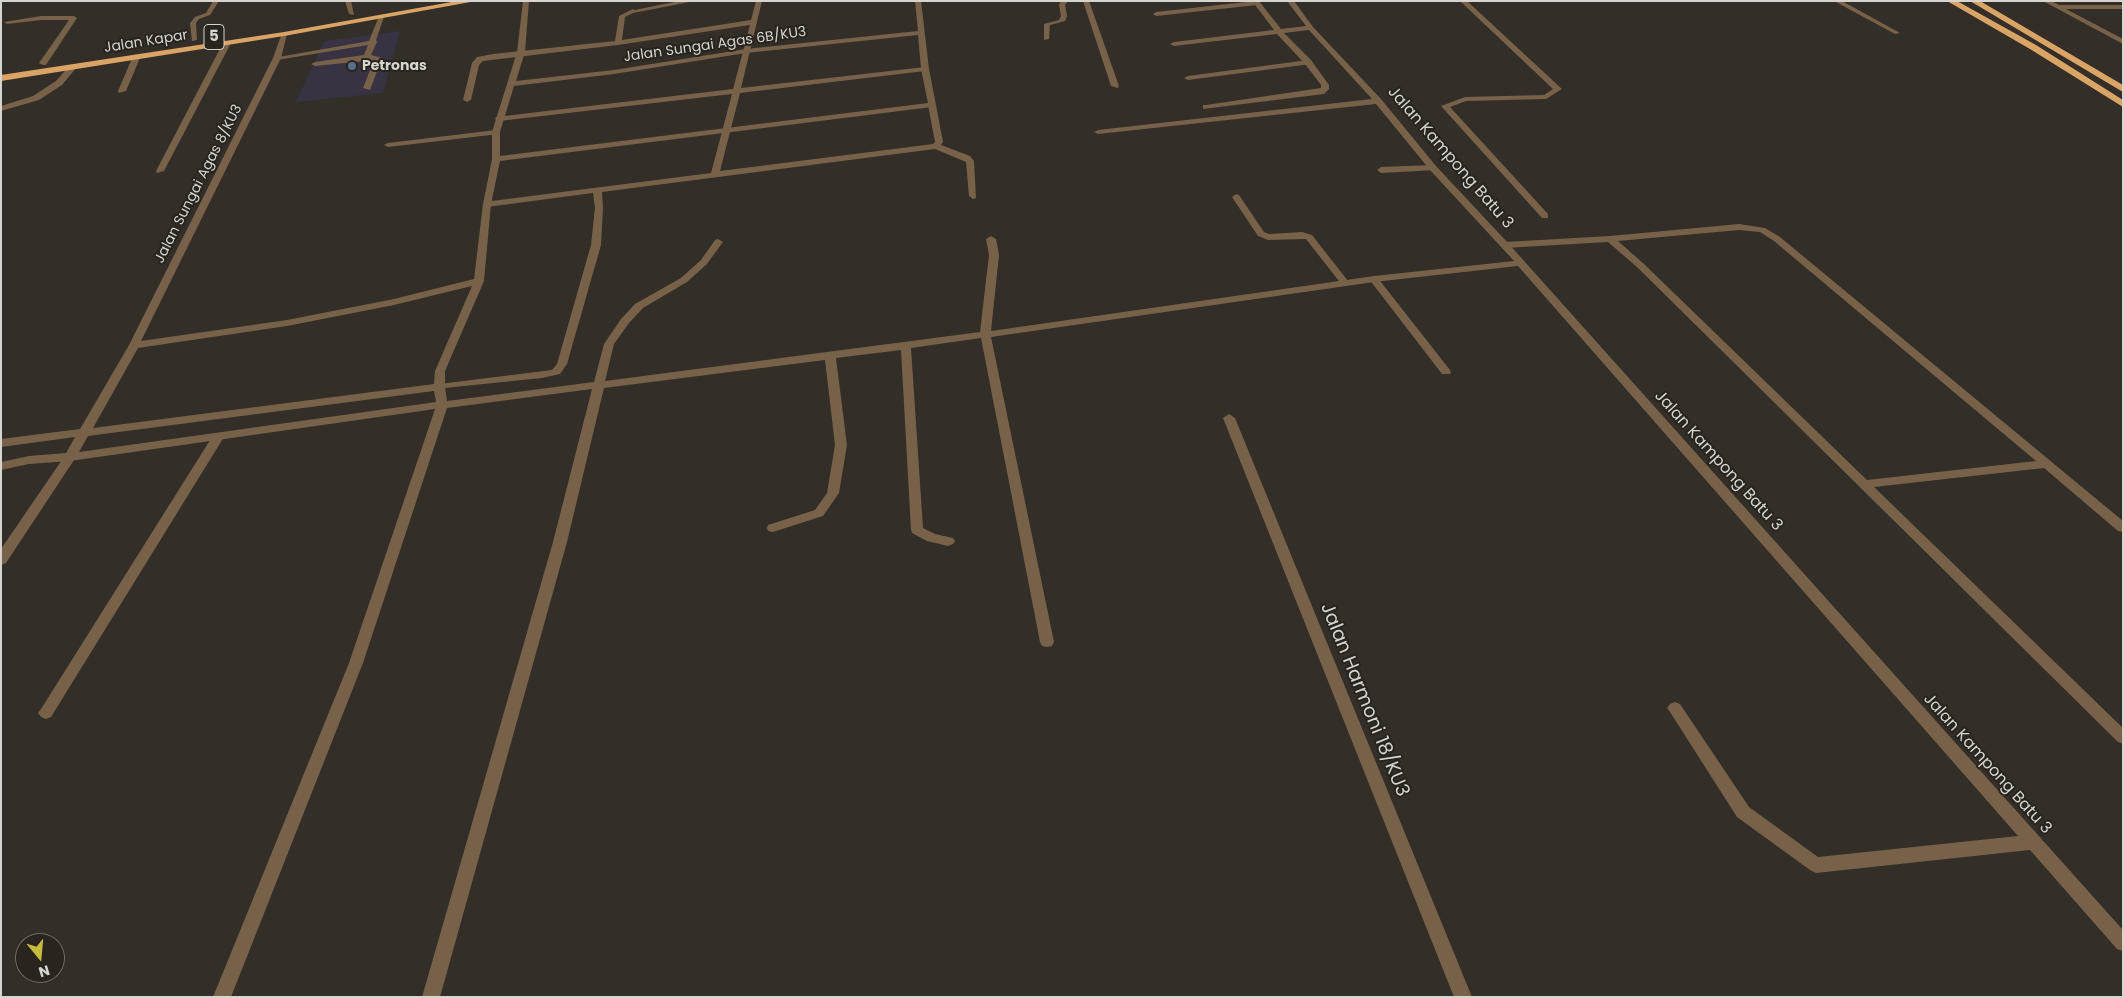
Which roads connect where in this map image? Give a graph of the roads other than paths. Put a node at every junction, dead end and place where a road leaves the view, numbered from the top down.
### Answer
1 (216, 1) edge
2 (348, 1) edge
3 (426, 1) edge
4 (472, 1) edge
5 (526, 1) edge
6 (692, 1) edge
7 (759, 1) edge
8 (918, 1) edge
9 (1065, 1) edge
10 (1086, 1) edge
11 (1290, 1) edge
12 (1463, 1) edge
13 (1837, 1) edge
14 (1951, 1) edge
15 (1974, 1) edge
16 (2046, 1) edge
17 (674, 2) edge
18 (1256, 2) edge
19 (2057, 7) junction
20 (2123, 7) edge
21 (352, 14) junction
22 (1156, 14) dead end
23 (381, 17) junction
24 (6, 22) dead end
25 (754, 22) junction
26 (1311, 28) junction
27 (1278, 32) junction
28 (921, 33) junction
29 (284, 34) junction
30 (1897, 34) dead end
31 (1046, 39) dead end
32 (194, 40) junction
33 (374, 42) junction
34 (2123, 42) edge
35 (227, 43) junction
36 (618, 43) junction
37 (1174, 44) dead end
38 (746, 51) junction
39 (522, 52) junction
40 (367, 57) junction
41 (136, 58) junction
42 (277, 58) junction
43 (1308, 62) junction
44 (43, 63) junction
45 (315, 64) dead end
46 (73, 67) junction
47 (1, 69) edge
48 (925, 69) junction
49 (1, 78) edge
50 (1188, 78) dead end
51 (512, 84) junction
52 (1115, 86) dead end
53 (367, 88) dead end
54 (2123, 89) edge
55 (122, 91) dead end
56 (736, 92) junction
57 (467, 100) dead end
58 (1378, 101) junction
59 (2123, 104) edge
60 (932, 105) junction
61 (1206, 107) dead end
62 (1, 109) edge
63 (499, 119) junction
64 (726, 131) junction
65 (496, 132) junction
66 (1098, 132) dead end
67 (388, 145) dead end
68 (936, 146) junction
69 (496, 159) junction
70 (1433, 168) junction
71 (1381, 170) dead end
72 (160, 171) dead end
73 (715, 175) junction
74 (597, 190) junction
75 (974, 196) dead end
76 (1236, 197) dead end
77 (487, 204) junction
78 (1545, 216) dead end
79 (991, 239) dead end
80 (1610, 239) junction
81 (718, 242) dead end
82 (1505, 245) junction
83 (1520, 263) junction
84 (1374, 279) junction
85 (479, 281) junction
86 (1345, 283) junction
87 (985, 334) junction
88 (134, 345) junction
89 (906, 346) junction
90 (830, 354) junction
91 (1446, 372) dead end
92 (598, 385) junction
93 (439, 387) junction
94 (442, 405) junction
95 (1229, 418) dead end
96 (84, 433) junction
97 (218, 437) junction
98 (1, 443) edge
99 (70, 457) junction
100 (2047, 464) junction
101 (1, 466) edge
102 (1864, 484) junction
103 (773, 528) dead end
104 (2123, 528) edge
105 (948, 541) dead end
106 (1, 560) edge
107 (1047, 642) dead end
108 (1676, 708) dead end
109 (46, 713) dead end
110 (2123, 738) edge
111 (2033, 842) junction
112 (2123, 943) edge
113 (222, 997) edge
114 (431, 997) edge
115 (1462, 997) edge

1 - 32 street
2 - 21 street
3 - 21 highway, Jalan Kapar / 5
4 - 23 highway, Jalan Kapar / 5
5 - 39 street
6 - 17 street
7 - 25 street
8 - 28 street
9 - 31 street
10 - 52 street
11 - 26 street, Jalan Kampong Batu 3
12 - 78 street
13 - 30 street
14 - 59 highway
15 - 54 highway
16 - 19 street
17 - 36 street
18 - 22 street
18 - 27 street
19 - 20 street
19 - 34 street
21 - 32 highway, Jalan Kapar / 5
23 - 29 highway, Jalan Kapar / 5
23 - 33 street
24 - 44 street
25 - 36 street
25 - 38 street
26 - 27 street
26 - 58 street, Jalan Kampong Batu 3
27 - 37 street
27 - 43 street
28 - 38 street, Jalan Sungai Agas 6B/KU3
28 - 48 street
29 - 35 highway, Jalan Kapar / 5
29 - 42 street, Jalan Sungai Agas 8/KU3
32 - 44 highway, Jalan Kapar / 5
33 - 40 street
33 - 42 street
35 - 41 highway, Jalan Kapar / 5
35 - 72 street
36 - 39 street
38 - 51 street, Jalan Sungai Agas 6B/KU3
38 - 56 street
39 - 51 street
39 - 57 street
40 - 45 street
40 - 53 street
41 - 46 highway, Jalan Kapar / 5
41 - 55 street
42 - 88 street, Jalan Sungai Agas 8/KU3
43 - 50 street
43 - 61 street
44 - 47 highway, Jalan Kapar / 5
46 - 49 highway, Jalan Kapar / 5
46 - 62 street
48 - 56 street
48 - 60 street
51 - 63 street
56 - 63 street
56 - 64 street
58 - 66 street
58 - 70 street, Jalan Kampong Batu 3
60 - 64 street
60 - 68 street
63 - 65 street
64 - 69 street
64 - 73 street
65 - 67 street
65 - 69 street
68 - 73 street
68 - 75 street
69 - 77 street
70 - 71 street
70 - 82 street, Jalan Kampong Batu 3
73 - 74 street
74 - 77 street
74 - 93 street
76 - 86 street
77 - 85 street
79 - 87 street
80 - 82 street
80 - 100 street
80 - 102 street
81 - 92 street
82 - 83 street, Jalan Kampong Batu 3
83 - 84 street
83 - 111 street, Jalan Kampong Batu 3
84 - 86 street
84 - 91 street
85 - 88 street
85 - 93 street
86 - 87 street
87 - 89 street
87 - 107 street
88 - 96 street, Jalan Sungai Agas 8/KU3
89 - 90 street
89 - 105 street
90 - 92 street
90 - 103 street
92 - 94 street
92 - 114 street
93 - 94 street
93 - 96 street
94 - 97 street
94 - 113 street
95 - 115 street, Jalan Harmoni 18/KU3
96 - 98 street
96 - 99 street, Jalan Sungai Agas 8/KU3
97 - 99 street
97 - 109 street
99 - 101 street
99 - 106 street, Jalan Sungai Agas 8/KU3
100 - 102 street
100 - 104 street
102 - 110 street
108 - 111 street
111 - 112 street, Jalan Kampong Batu 3

